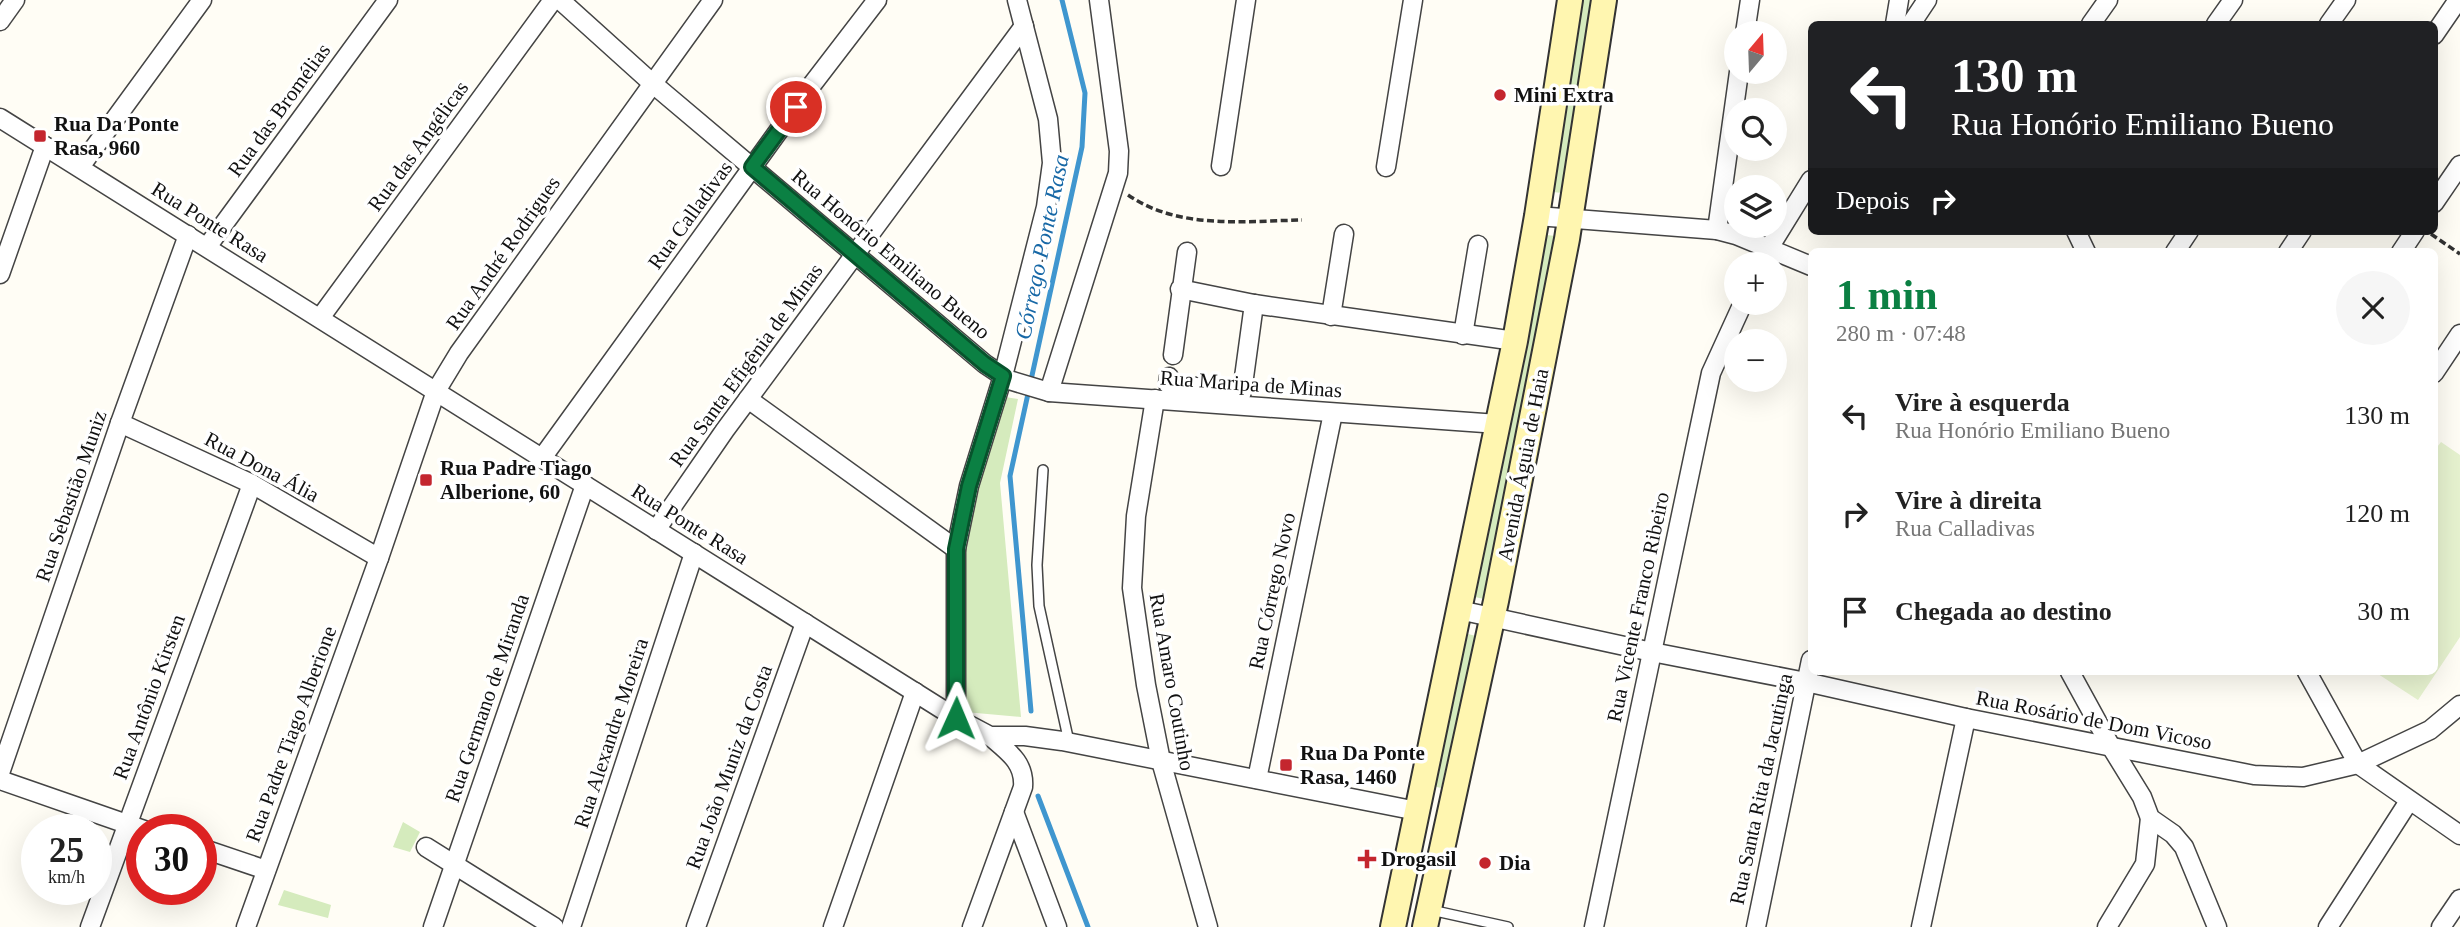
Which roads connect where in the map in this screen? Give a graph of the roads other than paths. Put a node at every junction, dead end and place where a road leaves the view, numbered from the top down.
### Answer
1 (15, 0) edge
2 (202, 0) edge
3 (388, 0) edge
4 (553, 0) edge
5 (560, 0) edge
6 (713, 0) edge
7 (877, 0) edge
8 (1017, 0) edge
9 (1099, 0) edge
10 (1246, 0) edge
11 (1413, 0) edge
12 (1570, 0) edge
13 (1604, 0) edge
14 (1750, 0) edge
15 (1899, 0) edge
16 (1927, 0) edge
17 (2108, 0) edge
18 (2233, 0) edge
19 (2346, 0) edge
20 (2458, 0) edge
21 (0, 21) edge
22 (1747, 21) edge
23 (1896, 21) edge
24 (1912, 21) edge
25 (2093, 21) edge
26 (2218, 21) edge
27 (2331, 21) edge
28 (1024, 26) junction
29 (2438, 29) edge
30 (652, 82) junction
31 (1738, 84) edge
32 (0, 118) edge
33 (45, 146) junction
34 (2460, 165) edge
35 (1221, 166) dead end
36 (80, 167) junction
37 (752, 167) junction
38 (1386, 167) dead end
39 (1808, 185) edge
40 (2438, 197) edge
41 (1537, 216) junction
42 (1571, 220) junction
43 (1717, 230) junction
44 (1345, 234) dead end
45 (187, 235) junction
46 (1478, 245) dead end
47 (208, 247) junction
48 (1187, 252) dead end
49 (1758, 252) edge
50 (1767, 252) edge
51 (853, 255) junction
52 (1787, 261) edge
53 (1808, 265) edge
54 (0, 274) edge
55 (1181, 289) junction
56 (1254, 304) junction
57 (1738, 315) edge
58 (1331, 316) junction
59 (320, 318) junction
60 (2460, 334) edge
61 (1463, 335) junction
62 (1515, 341) junction
63 (1173, 355) dead end
64 (2438, 367) edge
65 (1169, 377) dead end
66 (1006, 378) junction
67 (436, 391) junction
68 (1047, 392) junction
69 (748, 399) junction
70 (1155, 399) junction
71 (1333, 413) junction
72 (120, 423) junction
73 (1498, 424) junction
74 (542, 458) junction
75 (1043, 470) dead end
76 (252, 484) junction
77 (584, 485) junction
78 (656, 530) junction
79 (956, 549) junction
80 (694, 553) junction
81 (379, 558) junction
82 (1459, 610) junction
83 (1492, 617) junction
84 (805, 624) junction
85 (1652, 652) junction
86 (1808, 673) edge
87 (2072, 675) edge
88 (2309, 675) edge
89 (1806, 682) junction
90 (915, 692) junction
91 (2460, 705) edge
92 (956, 718) junction
93 (1966, 718) junction
94 (990, 736) junction
95 (1066, 742) junction
96 (2110, 745) junction
97 (1161, 761) junction
98 (2358, 764) junction
99 (0, 773) edge
100 (1256, 779) junction
101 (0, 780) edge
102 (2409, 801) junction
103 (1014, 812) junction
104 (130, 814) edge
105 (1433, 814) junction
106 (2150, 818) junction
107 (126, 824) joint
108 (2460, 835) edge
109 (426, 847) dead end
110 (217, 853) edge
111 (454, 866) junction
112 (266, 870) junction
113 (2460, 899) edge
114 (1424, 921) edge
115 (90, 927) edge
116 (247, 927) edge
117 (433, 927) edge
118 (554, 927) edge
119 (571, 927) edge
120 (696, 927) edge
121 (833, 927) edge
122 (972, 927) edge
123 (1057, 927) edge
124 (1208, 927) edge
125 (1393, 927) edge
126 (1508, 927) edge
127 (1594, 927) edge
128 (1756, 927) edge
129 (1921, 927) edge
130 (2107, 927) edge
131 (2217, 927) edge
132 (2328, 927) edge
133 (2441, 927) edge

1 - 21 street
2 - 36 street
3 - 47 street, Rua das Bromélias
4 - 59 street, Rua das Angélicas
5 - 30 street, Rua Honório Emiliano Bueno
6 - 30 street, Rua André Rodrigues
7 - 37 street, Rua Calladivas
8 - 28 street
9 - 68 street
10 - 35 street
11 - 38 street
12 - 41 main road, Avenida Águia de Haia
13 - 42 main road, Avenida Águia de Haia
14 - 22 street
15 - 23 street
16 - 24 street
17 - 25 street
18 - 26 street
19 - 27 street
20 - 29 street
28 - 51 street, Rua Santa Efigênia de Minas
28 - 66 street
30 - 37 street, Rua Honório Emiliano Bueno
30 - 67 street, Rua André Rodrigues
31 - 43 street
32 - 33 street, Rua Ponte Rasa
33 - 36 street, Rua Ponte Rasa
33 - 54 street
34 - 40 street
36 - 45 street, Rua Ponte Rasa
37 - 51 street, Rua Honório Emiliano Bueno
37 - 74 street, Rua Calladivas
39 - 50 street
41 - 42 street
41 - 62 main road, Avenida Águia de Haia
42 - 43 street
42 - 83 main road, Avenida Águia de Haia
43 - 49 street
44 - 58 street
45 - 47 street, Rua Ponte Rasa
45 - 72 street, Rua Sebastião Muniz
46 - 61 street
47 - 59 street, Rua Ponte Rasa
48 - 55 street
51 - 66 street, Rua Honório Emiliano Bueno
51 - 69 street, Rua Santa Efigênia de Minas
52 - 53 street
55 - 56 street
55 - 63 street
56 - 58 street
56 - 65 street
57 - 85 street, Rua Vicente Franco Ribeiro
58 - 61 street
59 - 67 street, Rua Ponte Rasa
60 - 64 street
61 - 62 street
62 - 73 main road, Avenida Águia de Haia
66 - 68 street, Rua Maripa de Minas
66 - 79 street
67 - 74 street, Rua Ponte Rasa
67 - 81 street, Rua André Rodrigues
68 - 70 street, Rua Maripa de Minas
69 - 78 street, Rua Santa Efigênia de Minas
69 - 79 street
70 - 71 street, Rua Maripa de Minas
70 - 97 street, Rua Amaro Coutinho
71 - 73 street, Rua Maripa de Minas
71 - 100 street, Rua Córrego Novo
72 - 76 street, Rua Dona Ália
72 - 99 street, Rua Sebastião Muniz
73 - 82 main road, Avenida Águia de Haia
74 - 77 street, Rua Ponte Rasa
75 - 95 lane
76 - 81 street, Rua Dona Ália
76 - 104 street, Rua Antônio Kirsten
77 - 78 street, Rua Ponte Rasa
77 - 111 street, Rua Germano de Miranda
78 - 80 street, Rua Ponte Rasa
79 - 92 street
80 - 84 street, Rua Ponte Rasa
80 - 119 street, Rua Alexandre Moreira
81 - 112 street, Rua Padre Tiago Alberione
82 - 83 street, Rua Rosário de Dom Vicoso
82 - 105 main road, Avenida Águia de Haia
83 - 85 street, Rua Rosário de Dom Vicoso
83 - 105 main road, Avenida Águia de Haia
84 - 90 street, Rua Ponte Rasa
84 - 120 street, Rua João Muniz da Costa
85 - 89 street, Rua Rosário de Dom Vicoso
85 - 127 street, Rua Vicente Franco Ribeiro
86 - 89 street, Rua Santa Rita da Jacutinga
87 - 96 street
88 - 98 street
89 - 93 street, Rua Rosário de Dom Vicoso
89 - 128 street, Rua Santa Rita da Jacutinga
90 - 92 street, Rua Ponte Rasa
90 - 121 street
91 - 98 street, Rua Rosário de Dom Vicoso
92 - 94 street, Rua Ponte Rasa
93 - 96 street, Rua Rosário de Dom Vicoso
93 - 129 street
94 - 95 street, Rua Ponte Rasa
94 - 103 street
95 - 97 street, Rua Ponte Rasa
96 - 98 street, Rua Rosário de Dom Vicoso
96 - 106 street
97 - 100 street, Rua Ponte Rasa
97 - 124 street, Rua Amaro Coutinho
98 - 102 street
100 - 105 street, Rua Ponte Rasa
101 - 107 street
102 - 108 street
102 - 132 street
103 - 122 street
103 - 123 street
105 - 114 main road, Avenida Águia de Haia
105 - 125 main road, Avenida Águia de Haia
106 - 130 street
106 - 131 street
107 - 115 street, Rua Antônio Kirsten
109 - 111 street
110 - 112 street
111 - 117 street, Rua Germano de Miranda
111 - 118 street
112 - 116 street, Rua Padre Tiago Alberione
113 - 133 street
114 - 126 lane

